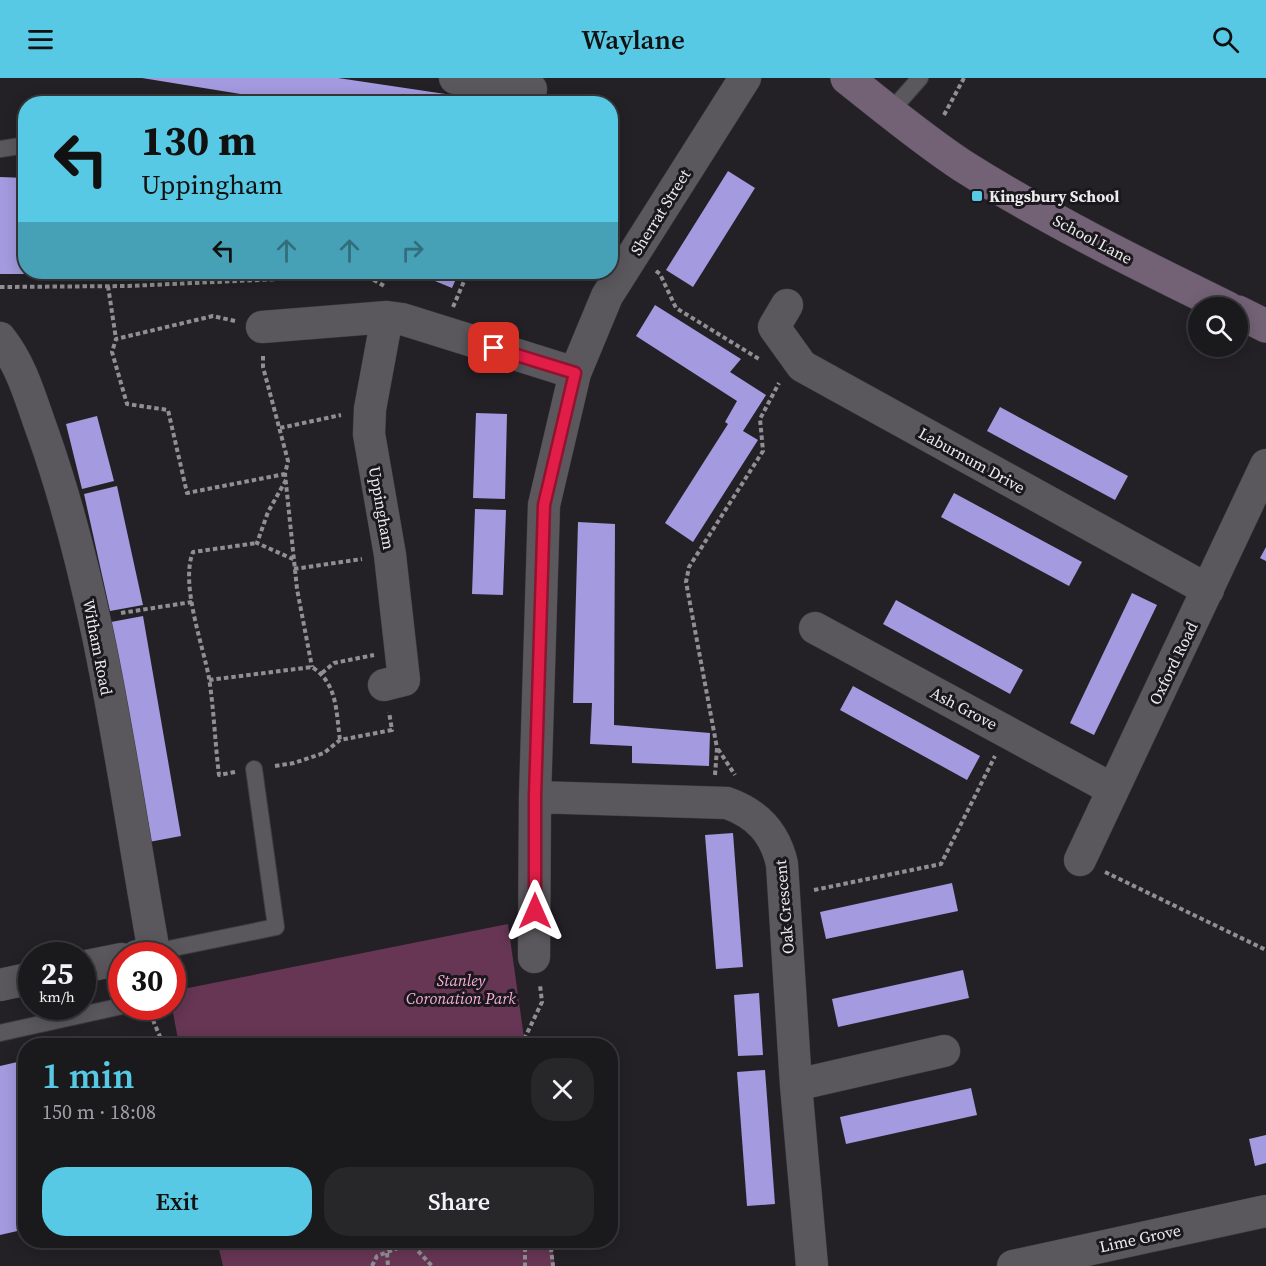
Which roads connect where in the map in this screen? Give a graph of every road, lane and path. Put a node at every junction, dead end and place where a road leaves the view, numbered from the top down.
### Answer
1 (455, 78) edge
2 (745, 78) edge
3 (847, 78) edge
4 (920, 78) edge
5 (964, 78) edge
6 (532, 83) edge
7 (890, 112) junction
8 (929, 142) junction
9 (18, 146) edge
10 (0, 149) edge
11 (632, 257) junction
12 (272, 279) edge
13 (368, 279) edge
14 (465, 279) edge
15 (618, 279) edge
16 (618, 279) edge
17 (108, 286) junction
18 (0, 288) edge
19 (1207, 297) edge
20 (391, 305) junction
21 (787, 305) dead end
22 (1248, 317) edge
23 (1266, 326) edge
24 (262, 327) junction
25 (443, 332) junction
26 (0, 338) edge
27 (116, 339) junction
28 (793, 370) junction
29 (575, 373) junction
30 (370, 409) junction
31 (280, 428) junction
32 (1266, 465) edge
33 (285, 474) junction
34 (286, 480) junction
35 (257, 543) junction
36 (390, 555) junction
37 (295, 560) junction
38 (294, 569) junction
39 (1208, 590) junction
40 (192, 602) junction
41 (94, 618) junction
42 (815, 628) dead end
43 (400, 650) junction
44 (312, 667) junction
45 (322, 673) junction
46 (209, 680) junction
47 (384, 685) joint
48 (1007, 731) junction
49 (340, 740) junction
50 (254, 769) junction
51 (1112, 789) junction
52 (535, 797) junction
53 (713, 801) junction
54 (1080, 860) joint
55 (784, 896) junction
56 (143, 942) edge
57 (186, 946) edge
58 (1266, 950) edge
59 (534, 957) joint
60 (18, 981) edge
61 (0, 985) edge
62 (108, 1009) edge
63 (153, 1020) edge
64 (0, 1033) edge
65 (161, 1038) edge
66 (525, 1038) edge
67 (944, 1051) dead end
68 (796, 1085) junction
69 (1266, 1211) edge
70 (398, 1248) edge
71 (414, 1248) edge
72 (525, 1248) edge
73 (551, 1248) edge
74 (387, 1253) junction
75 (372, 1266) edge
76 (388, 1266) edge
77 (432, 1266) edge
78 (525, 1266) edge
79 (553, 1266) edge
80 (812, 1266) edge
81 (1013, 1266) edge

1 - 6 street
2 - 11 street, Sherrat Street
3 - 7 street, School Lane
4 - 7 lane
5 - 8 path
7 - 8 street, School Lane
8 - 19 street, School Lane
9 - 10 lane
11 - 16 street, Sherrat Street
11 - 28 path
12 - 17 path
13 - 20 path
14 - 25 path
15 - 29 street, Sherrat Street
17 - 18 path
17 - 27 path
20 - 24 street
20 - 25 street
20 - 30 street, Uppingham
21 - 28 street, Laburnum Drive
22 - 23 street
24 - 27 path
24 - 31 path
25 - 29 street
26 - 41 street, Witham Road
27 - 33 path
28 - 39 street, Laburnum Drive
28 - 53 path
29 - 52 street, Sherrat Street
30 - 31 path
30 - 36 street, Uppingham
31 - 33 path
32 - 39 street, Oxford Road
33 - 34 path
34 - 35 path
34 - 37 path
35 - 37 path
35 - 40 path
36 - 38 path
36 - 43 street, Uppingham
37 - 38 path
38 - 44 path
39 - 51 street, Oxford Road
40 - 41 path
40 - 46 path
41 - 56 street, Witham Road
42 - 48 street, Ash Grove
43 - 45 path
43 - 47 street, Uppingham
44 - 45 path
44 - 46 path
45 - 49 path
46 - 50 path
47 - 49 path
48 - 51 street, Ash Grove
48 - 55 path
49 - 50 path
50 - 57 lane
51 - 54 street, Oxford Road
52 - 53 street, Oak Crescent
52 - 59 street, Sherrat Street
53 - 55 street, Oak Crescent
54 - 58 path
55 - 68 street, Oak Crescent
59 - 66 path
60 - 61 street
62 - 64 lane
63 - 65 path
67 - 68 street
68 - 80 street, Oak Crescent
69 - 81 street, Lime Grove
70 - 74 path
71 - 77 path
72 - 78 path
73 - 79 path
74 - 75 path
74 - 76 path

